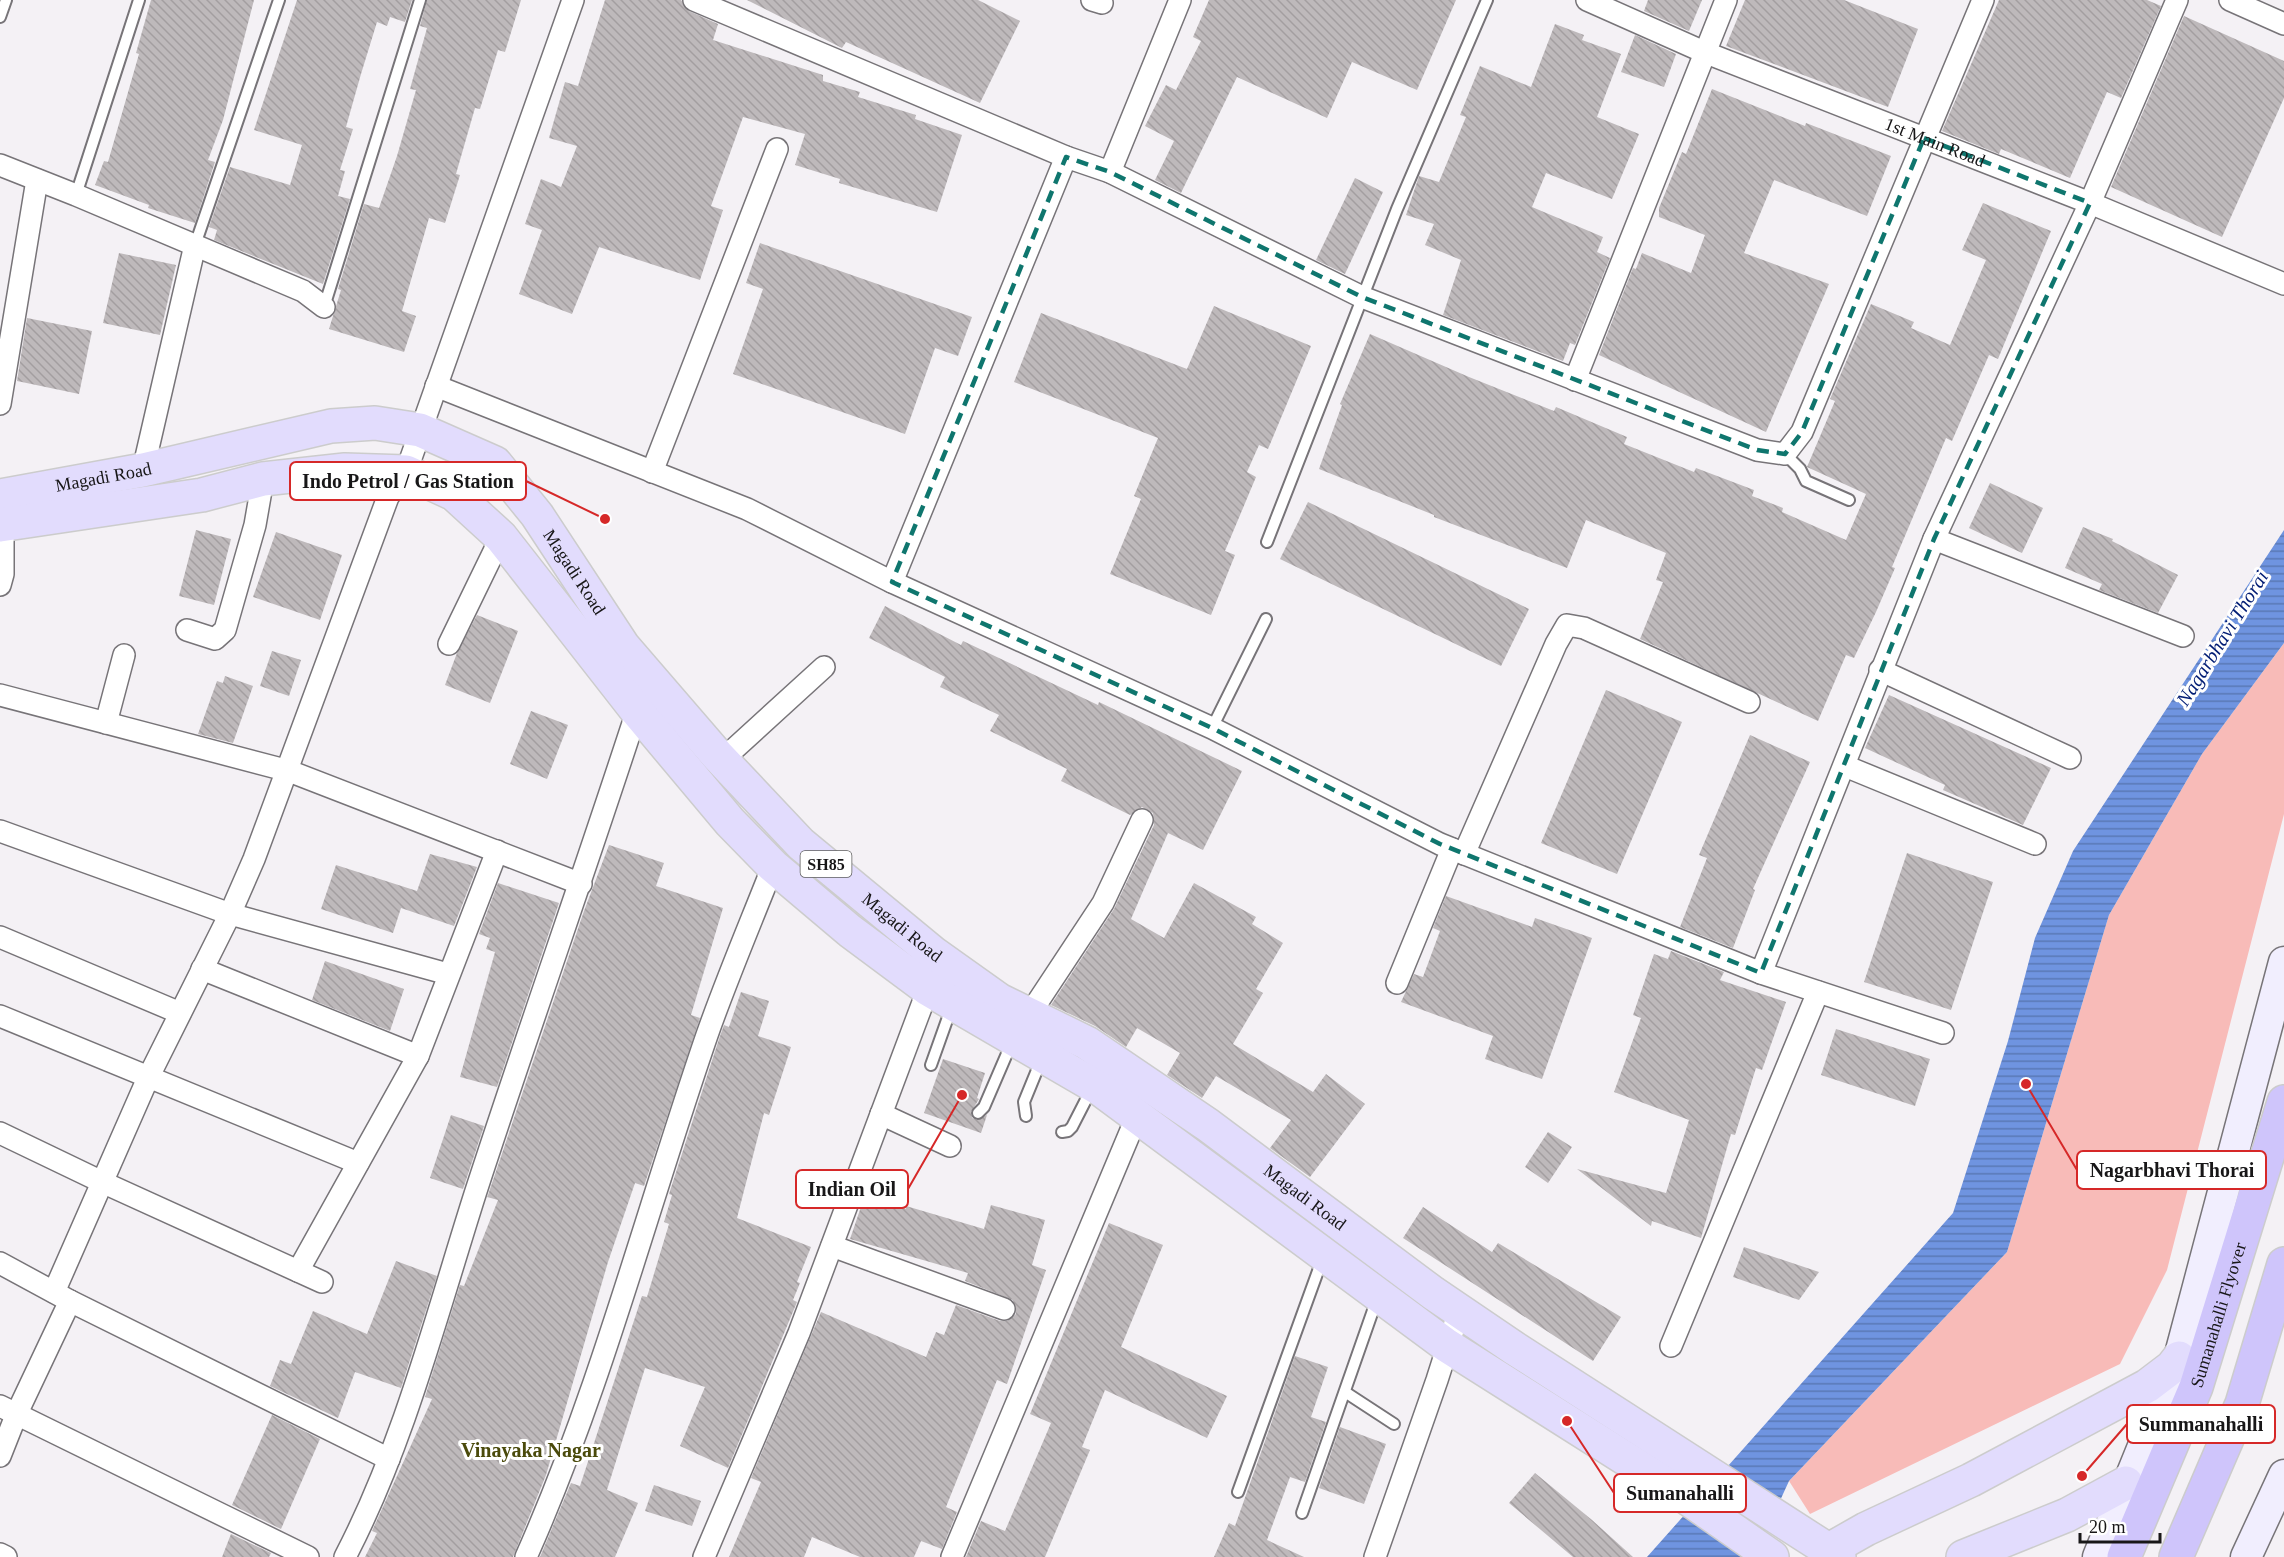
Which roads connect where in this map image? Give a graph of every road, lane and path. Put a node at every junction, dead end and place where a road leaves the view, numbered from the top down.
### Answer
1 (6, 0) edge
2 (139, 0) edge
3 (279, 0) edge
4 (420, 0) edge
5 (573, 0) edge
6 (694, 0) edge
7 (1180, 0) edge
8 (1487, 0) edge
9 (1587, 0) edge
10 (1726, 0) edge
11 (1983, 0) edge
12 (2177, 0) edge
13 (2230, 0) edge
14 (0, 17) edge
15 (2284, 24) edge
16 (1704, 52) junction
17 (1924, 138) junction
18 (777, 148) dead end
19 (1066, 157) junction
20 (0, 165) edge
21 (1110, 172) junction
22 (37, 180) junction
23 (76, 195) junction
24 (2090, 203) junction
25 (195, 245) junction
26 (2284, 284) edge
27 (1362, 297) junction
28 (324, 307) joint
29 (1575, 380) junction
30 (436, 386) junction
31 (0, 404) edge
32 (420, 430) junction
33 (1785, 454) junction
34 (143, 470) junction
35 (652, 471) junction
36 (406, 472) junction
37 (263, 479) junction
38 (1849, 500) dead end
39 (1, 515) edge
40 (501, 537) junction
41 (1934, 539) junction
42 (1267, 542) dead end
43 (892, 582) junction
44 (0, 585) edge
45 (1266, 619) dead end
46 (187, 630) dead end
47 (2183, 636) dead end
48 (449, 644) dead end
49 (124, 655) dead end
50 (824, 667) dead end
51 (1880, 670) junction
52 (0, 695) edge
53 (1749, 702) dead end
54 (637, 711) junction
55 (106, 723) junction
56 (1212, 728) junction
57 (2070, 758) dead end
58 (722, 760) junction
59 (1845, 766) junction
60 (289, 771) junction
61 (1142, 820) dead end
62 (0, 831) edge
63 (2035, 844) dead end
64 (496, 851) junction
65 (1458, 852) junction
66 (773, 866) junction
67 (581, 884) junction
68 (230, 914) junction
69 (0, 937) edge
70 (2284, 962) edge
71 (202, 969) junction
72 (1761, 973) junction
73 (448, 974) junction
74 (1397, 982) dead end
75 (1818, 992) junction
76 (940, 996) junction
77 (180, 1013) junction
78 (0, 1016) edge
79 (1021, 1027) junction
80 (1943, 1032) dead end
81 (418, 1056) junction
82 (1043, 1056) junction
83 (931, 1065) dead end
84 (148, 1078) junction
85 (1093, 1085) junction
86 (2284, 1102) edge
87 (978, 1113) dead end
88 (881, 1114) junction
89 (1026, 1116) dead end
90 (1137, 1116) junction
91 (0, 1132) edge
92 (1062, 1132) dead end
93 (950, 1146) dead end
94 (358, 1163) junction
95 (102, 1182) junction
96 (832, 1246) junction
97 (1323, 1256) junction
98 (0, 1263) edge
99 (2284, 1264) edge
100 (298, 1271) junction
101 (322, 1282) dead end
102 (62, 1296) junction
103 (1378, 1296) junction
104 (1004, 1309) dead end
105 (1459, 1311) junction
106 (1446, 1345) junction
107 (1671, 1346) dead end
108 (2179, 1358) junction
109 (1345, 1392) junction
110 (8, 1409) edge
111 (1394, 1424) dead end
112 (0, 1456) edge
113 (389, 1459) junction
114 (2284, 1475) edge
115 (2126, 1483) junction
116 (1238, 1492) dead end
117 (1302, 1513) dead end
118 (1834, 1553) edge
119 (0, 1554) edge
120 (6, 1557) edge
121 (308, 1557) edge
122 (345, 1557) edge
123 (526, 1557) edge
124 (704, 1557) edge
125 (952, 1557) edge
126 (1375, 1557) edge
127 (1771, 1557) edge
128 (1963, 1557) edge
129 (2098, 1557) edge
130 (2124, 1557) edge
131 (2176, 1557) edge
132 (2247, 1557) edge

1 - 14 lane
2 - 23 lane
3 - 25 lane
4 - 28 lane
5 - 30 street
6 - 19 street
7 - 21 street
8 - 27 lane
9 - 16 street, 1st Main Road
10 - 16 street
11 - 17 street
12 - 24 street
13 - 15 street
16 - 17 street, 1st Main Road
16 - 29 street
17 - 24 street, 1st Main Road
17 - 33 street
18 - 35 street
19 - 21 street
19 - 43 street
20 - 22 street
21 - 27 street
22 - 23 street
22 - 31 street
23 - 25 street
24 - 26 street, 1st Main Road
24 - 41 street
25 - 28 street
25 - 34 street
27 - 29 street
27 - 42 lane
29 - 33 street
30 - 32 street
30 - 35 street
32 - 34 main road, Magadi Road / SH85
32 - 36 street
32 - 58 main road, Magadi Road / SH85
33 - 38 lane
34 - 39 main road, Magadi Road / SH85
35 - 43 street
36 - 37 main road, Magadi Road / SH85
36 - 40 main road, Magadi Road / SH85
36 - 60 street
37 - 39 main road, Magadi Road / SH85
37 - 46 street
39 - 44 street
40 - 48 street
40 - 54 main road, Magadi Road / SH85
41 - 47 street
41 - 51 street
43 - 56 street
45 - 56 lane
49 - 55 street
50 - 58 street
51 - 57 street
51 - 59 street
52 - 55 street
53 - 65 street
54 - 66 main road, Magadi Road / SH85
54 - 67 street
55 - 60 street
56 - 65 street
58 - 79 main road, Magadi Road / SH85
59 - 63 street
59 - 72 street
60 - 64 street
60 - 68 street
61 - 79 street
62 - 68 street
64 - 67 street
64 - 73 street
65 - 72 street
65 - 74 street
66 - 76 main road, Magadi Road / SH85
66 - 123 street
67 - 113 street
68 - 71 street
68 - 73 street
69 - 77 street
70 - 108 street
71 - 77 street
71 - 81 street
72 - 75 street
73 - 81 street
75 - 80 street
75 - 107 street
76 - 79 main road, Magadi Road / SH85
76 - 83 lane
76 - 88 street
77 - 84 street
78 - 84 street
79 - 82 main road, Magadi Road / SH85
79 - 87 lane
79 - 105 main road, Magadi Road / SH85
81 - 94 street
82 - 85 main road, Magadi Road / SH85
82 - 89 lane
84 - 94 street
84 - 95 street
85 - 90 main road, Magadi Road / SH85
85 - 92 lane
86 - 130 highway, Sumanahalli Flyover
88 - 93 street
88 - 96 street
90 - 97 main road, Magadi Road / SH85
90 - 125 street
91 - 95 street
94 - 100 street
95 - 100 street
95 - 102 street
96 - 104 street
96 - 124 street
97 - 103 main road, Magadi Road / SH85
97 - 116 lane
98 - 102 street
99 - 131 highway
100 - 101 street
102 - 110 street
102 - 113 street
103 - 106 main road, Magadi Road / SH85
103 - 109 lane
105 - 106 street
105 - 118 main road, Magadi Road / SH85
106 - 126 street
106 - 127 main road, Magadi Road / SH85
108 - 115 street
108 - 118 main road
109 - 111 lane
109 - 117 lane
110 - 112 street
110 - 121 street
113 - 122 street
114 - 132 street
115 - 128 main road
115 - 129 street
119 - 120 street

